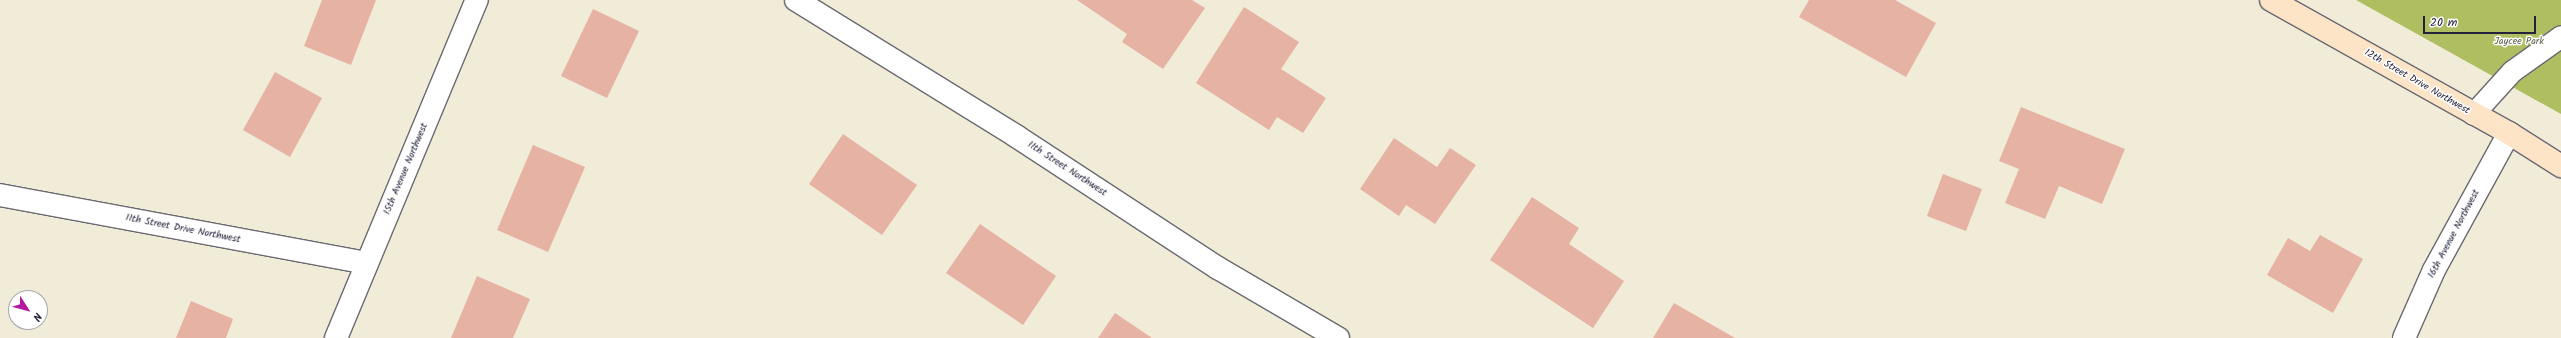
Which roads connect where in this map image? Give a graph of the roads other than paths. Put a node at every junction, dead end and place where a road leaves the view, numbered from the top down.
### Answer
1 (477, 0) edge
2 (796, 0) edge
3 (2271, 0) edge
4 (2561, 36) edge
5 (2474, 114) junction
6 (2509, 133) junction
7 (2561, 166) edge
8 (0, 195) edge
9 (367, 263) junction
10 (336, 338) edge
11 (1338, 338) edge
12 (2404, 338) edge

1 - 9 street, 15th Avenue Northwest
2 - 11 street, 11th Street Northwest
3 - 5 street, 12th Street Drive Northwest
4 - 5 lane
5 - 6 street, 12th Street Drive Northwest
6 - 7 street, 12th Street Drive Northwest
6 - 12 street, 16th Avenue Northwest
8 - 9 street, 11th Street Drive Northwest
9 - 10 street, 15th Avenue Northwest

